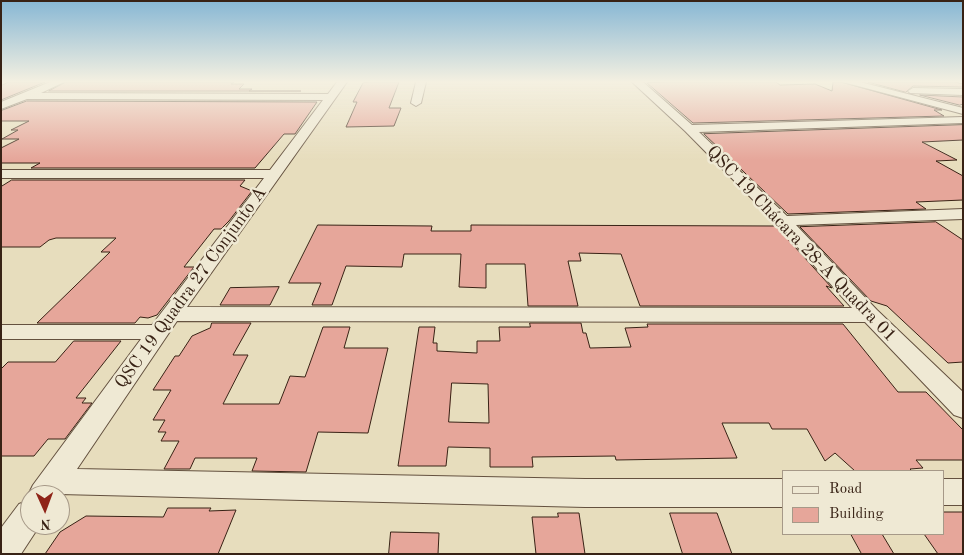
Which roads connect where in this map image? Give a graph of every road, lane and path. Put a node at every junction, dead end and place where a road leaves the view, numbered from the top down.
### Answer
1 (323, 108) edge
2 (666, 108) edge
3 (950, 108) edge
4 (963, 111) edge
5 (963, 120) edge
6 (689, 129) junction
7 (1, 174) edge
8 (273, 174) junction
9 (963, 214) edge
10 (783, 221) junction
11 (172, 314) junction
12 (870, 315) junction
13 (1, 332) edge
14 (158, 332) junction
15 (963, 408) edge
16 (50, 485) edge
17 (70, 488) edge
18 (944, 492) edge
19 (963, 492) edge
20 (782, 493) edge
21 (20, 528) edge
22 (2, 554) edge

1 - 8 street, QSC 19 Quadra 27 Conjunto A
2 - 6 street, QSC 19 Chácara 28-A Quadra 01
3 - 4 street
5 - 6 street
6 - 10 street, QSC 19 Chácara 28-A Quadra 01
7 - 8 street
8 - 11 street, QSC 19 Quadra 27 Conjunto A
9 - 10 street
10 - 12 street, QSC 19 Chácara 28-A Quadra 01
11 - 12 street
11 - 14 street, QSC 19 Quadra 27 Conjunto A
12 - 15 street, QSC 19 Chácara 28-A Quadra 01
13 - 14 street
14 - 16 street, QSC 19 Quadra 27 Conjunto A
17 - 20 street
18 - 19 street
21 - 22 street

